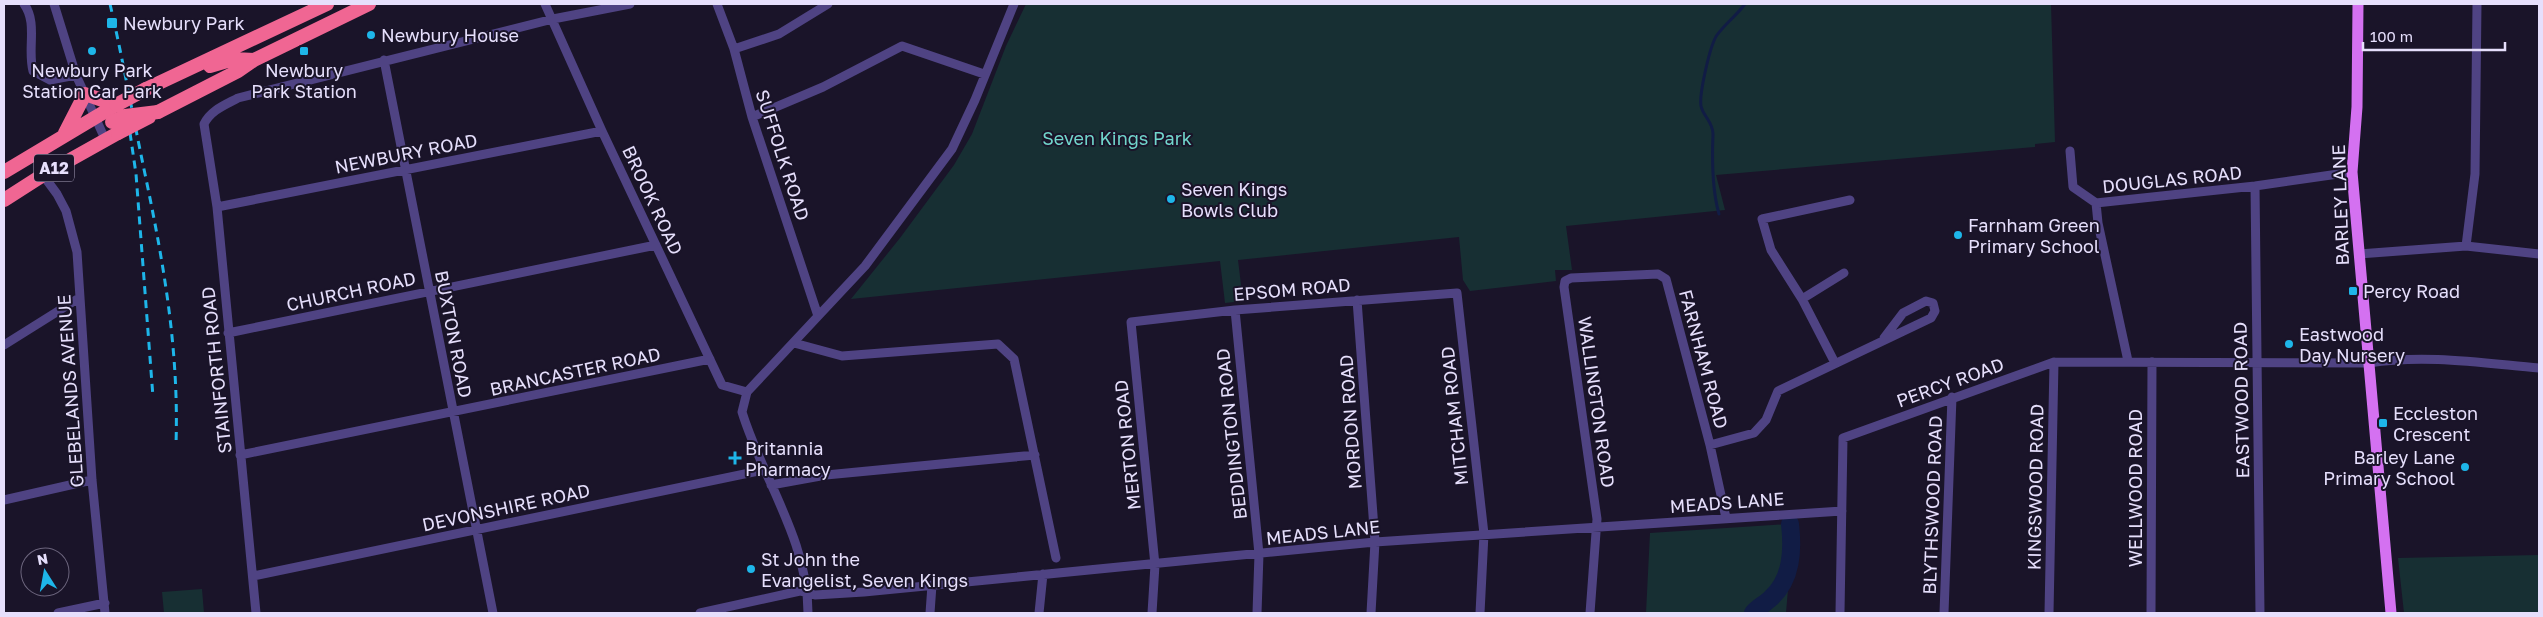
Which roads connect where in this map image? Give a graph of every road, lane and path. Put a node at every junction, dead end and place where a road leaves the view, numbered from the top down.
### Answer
1 (24, 4) edge
2 (54, 4) edge
3 (327, 4) edge
4 (370, 4) edge
5 (546, 4) edge
6 (630, 4) edge
7 (717, 4) edge
8 (828, 4) edge
9 (1014, 4) edge
10 (2358, 4) edge
11 (2477, 4) edge
12 (553, 19) junction
13 (734, 49) junction
14 (254, 60) junction
15 (384, 60) junction
16 (209, 63) junction
17 (76, 74) junction
18 (984, 74) junction
19 (205, 88) junction
20 (85, 94) junction
21 (116, 105) junction
22 (96, 117) junction
23 (752, 117) junction
24 (115, 127) junction
25 (602, 131) junction
26 (63, 136) junction
27 (105, 139) junction
28 (2070, 151) dead end
29 (406, 169) junction
30 (4, 172) edge
31 (2352, 172) junction
32 (43, 175) junction
33 (2255, 186) junction
34 (4, 200) edge
35 (1850, 200) dead end
36 (2096, 203) junction
37 (217, 207) junction
38 (656, 245) junction
39 (2466, 246) junction
40 (2359, 254) junction
41 (2539, 254) edge
42 (1844, 273) dead end
43 (1565, 281) joint
44 (430, 291) junction
45 (1457, 293) joint
46 (79, 298) junction
47 (1802, 299) junction
48 (1357, 300) junction
49 (1235, 310) junction
50 (818, 316) junction
51 (1131, 322) joint
52 (228, 333) junction
53 (1884, 338) junction
54 (794, 343) junction
55 (4, 345) edge
56 (710, 359) junction
57 (2128, 361) junction
58 (2257, 361) junction
59 (2054, 362) junction
60 (2152, 362) junction
61 (1835, 363) junction
62 (2368, 363) junction
63 (2539, 368) edge
64 (747, 392) junction
65 (1952, 397) junction
66 (453, 413) junction
67 (1710, 445) junction
68 (240, 455) junction
69 (1035, 455) junction
70 (764, 470) junction
71 (92, 480) junction
72 (771, 485) junction
73 (4, 500) edge
74 (1842, 511) junction
75 (1726, 518) junction
76 (1597, 527) junction
77 (476, 531) junction
78 (1484, 534) junction
79 (1374, 542) junction
80 (1259, 554) junction
81 (1056, 558) dead end
82 (1155, 565) junction
83 (1042, 574) junction
84 (254, 576) junction
85 (932, 585) junction
86 (807, 593) junction
87 (105, 603) junction
88 (58, 613) edge
89 (106, 613) edge
90 (256, 613) edge
91 (493, 613) edge
92 (700, 613) edge
93 (808, 613) edge
94 (930, 613) edge
95 (1039, 613) edge
96 (1152, 613) edge
97 (1257, 613) edge
98 (1371, 613) edge
99 (1480, 613) edge
100 (1590, 613) edge
101 (1840, 613) edge
102 (1944, 613) edge
103 (2049, 613) edge
104 (2151, 613) edge
105 (2260, 613) edge
106 (2391, 613) edge

1 - 17 street
2 - 17 street
3 - 16 highway, A12
4 - 14 highway, A12
5 - 12 street, BROOK ROAD
6 - 12 street
7 - 13 street, SUFFOLK ROAD
8 - 13 street
9 - 18 street
10 - 31 main road, BARLEY LANE
11 - 39 street
12 - 15 street
12 - 25 street, BROOK ROAD
13 - 23 street, SUFFOLK ROAD
14 - 16 highway
14 - 19 highway, A12
15 - 29 street, BUXTON ROAD
15 - 37 street, STAINFORTH ROAD
16 - 19 highway
16 - 21 highway, A12, bridge
17 - 20 street
18 - 23 street
18 - 50 street
19 - 24 highway, A12, bridge
20 - 21 highway
20 - 22 street
20 - 26 highway
21 - 22 highway, A12
22 - 24 highway
22 - 26 highway, A12
22 - 27 street
23 - 50 street, SUFFOLK ROAD
24 - 27 highway, A12
25 - 29 street, NEWBURY ROAD
25 - 38 street, BROOK ROAD
26 - 30 highway, A12
27 - 32 highway, A12
28 - 36 street
29 - 37 street, NEWBURY ROAD
29 - 44 street, BUXTON ROAD
31 - 33 street, DOUGLAS ROAD
31 - 40 main road, BARLEY LANE
32 - 34 highway, A12
32 - 46 street, GLEBELANDS AVENUE
33 - 36 street, DOUGLAS ROAD
33 - 58 street, EASTWOOD ROAD
35 - 47 street
36 - 57 street, DOUGLAS ROAD
37 - 52 street, STAINFORTH ROAD
38 - 44 street, CHURCH ROAD
38 - 56 street, BROOK ROAD
39 - 40 street
39 - 41 street
40 - 62 main road, BARLEY LANE
42 - 47 street
43 - 67 street, FARNHAM ROAD
43 - 76 street, WALLINGTON ROAD
44 - 52 street, CHURCH ROAD
44 - 66 street, BUXTON ROAD
45 - 48 street, EPSOM ROAD
45 - 78 street, MITCHAM ROAD
46 - 55 street
46 - 71 street, GLEBELANDS AVENUE
47 - 61 street
48 - 49 street, EPSOM ROAD
48 - 79 street, MORDON ROAD
49 - 51 street, EPSOM ROAD
49 - 80 street, BEDDINGTON ROAD
50 - 54 street
51 - 82 street, MERTON ROAD
52 - 68 street, STAINFORTH ROAD
53 - 53 street
53 - 61 street
54 - 64 street
54 - 69 street
56 - 64 street, BROOK ROAD
56 - 66 street, BRANCASTER ROAD
57 - 59 street, PERCY ROAD
57 - 60 street, PERCY ROAD
58 - 60 street, PERCY ROAD
58 - 62 street, PERCY ROAD
58 - 105 street, EASTWOOD ROAD
59 - 65 street, PERCY ROAD
59 - 103 street, KINGSWOOD ROAD
60 - 104 street, WELLWOOD ROAD
61 - 67 street
62 - 63 street
62 - 106 main road, BARLEY LANE
64 - 70 street
65 - 74 street, PERCY ROAD
65 - 102 street, BLYTHSWOOD ROAD
66 - 68 street, BRANCASTER ROAD
66 - 77 street, BUXTON ROAD
67 - 75 street, FARNHAM ROAD
68 - 84 street, STAINFORTH ROAD
69 - 72 street
69 - 81 street
70 - 72 street
70 - 77 street, DEVONSHIRE ROAD
71 - 73 street
71 - 87 street, GLEBELANDS AVENUE
72 - 86 street
74 - 75 street, MEADS LANE
74 - 101 street
75 - 76 street, MEADS LANE
76 - 78 street, MEADS LANE
76 - 100 street, WALLINGTON ROAD
77 - 84 street, DEVONSHIRE ROAD
77 - 91 street, BUXTON ROAD
78 - 79 street, MEADS LANE
78 - 99 street, MITCHAM ROAD
79 - 80 street, MEADS LANE
79 - 98 street, MORDON ROAD
80 - 82 street, MEADS LANE
80 - 97 street, BEDDINGTON ROAD
82 - 83 street, MEADS LANE
82 - 96 street, MERTON ROAD
83 - 85 street, MEADS LANE
83 - 95 street
84 - 90 street, STAINFORTH ROAD
85 - 86 street, MEADS LANE
85 - 94 street
86 - 92 street, MEADS LANE
86 - 93 street
87 - 88 street
87 - 89 street, GLEBELANDS AVENUE

